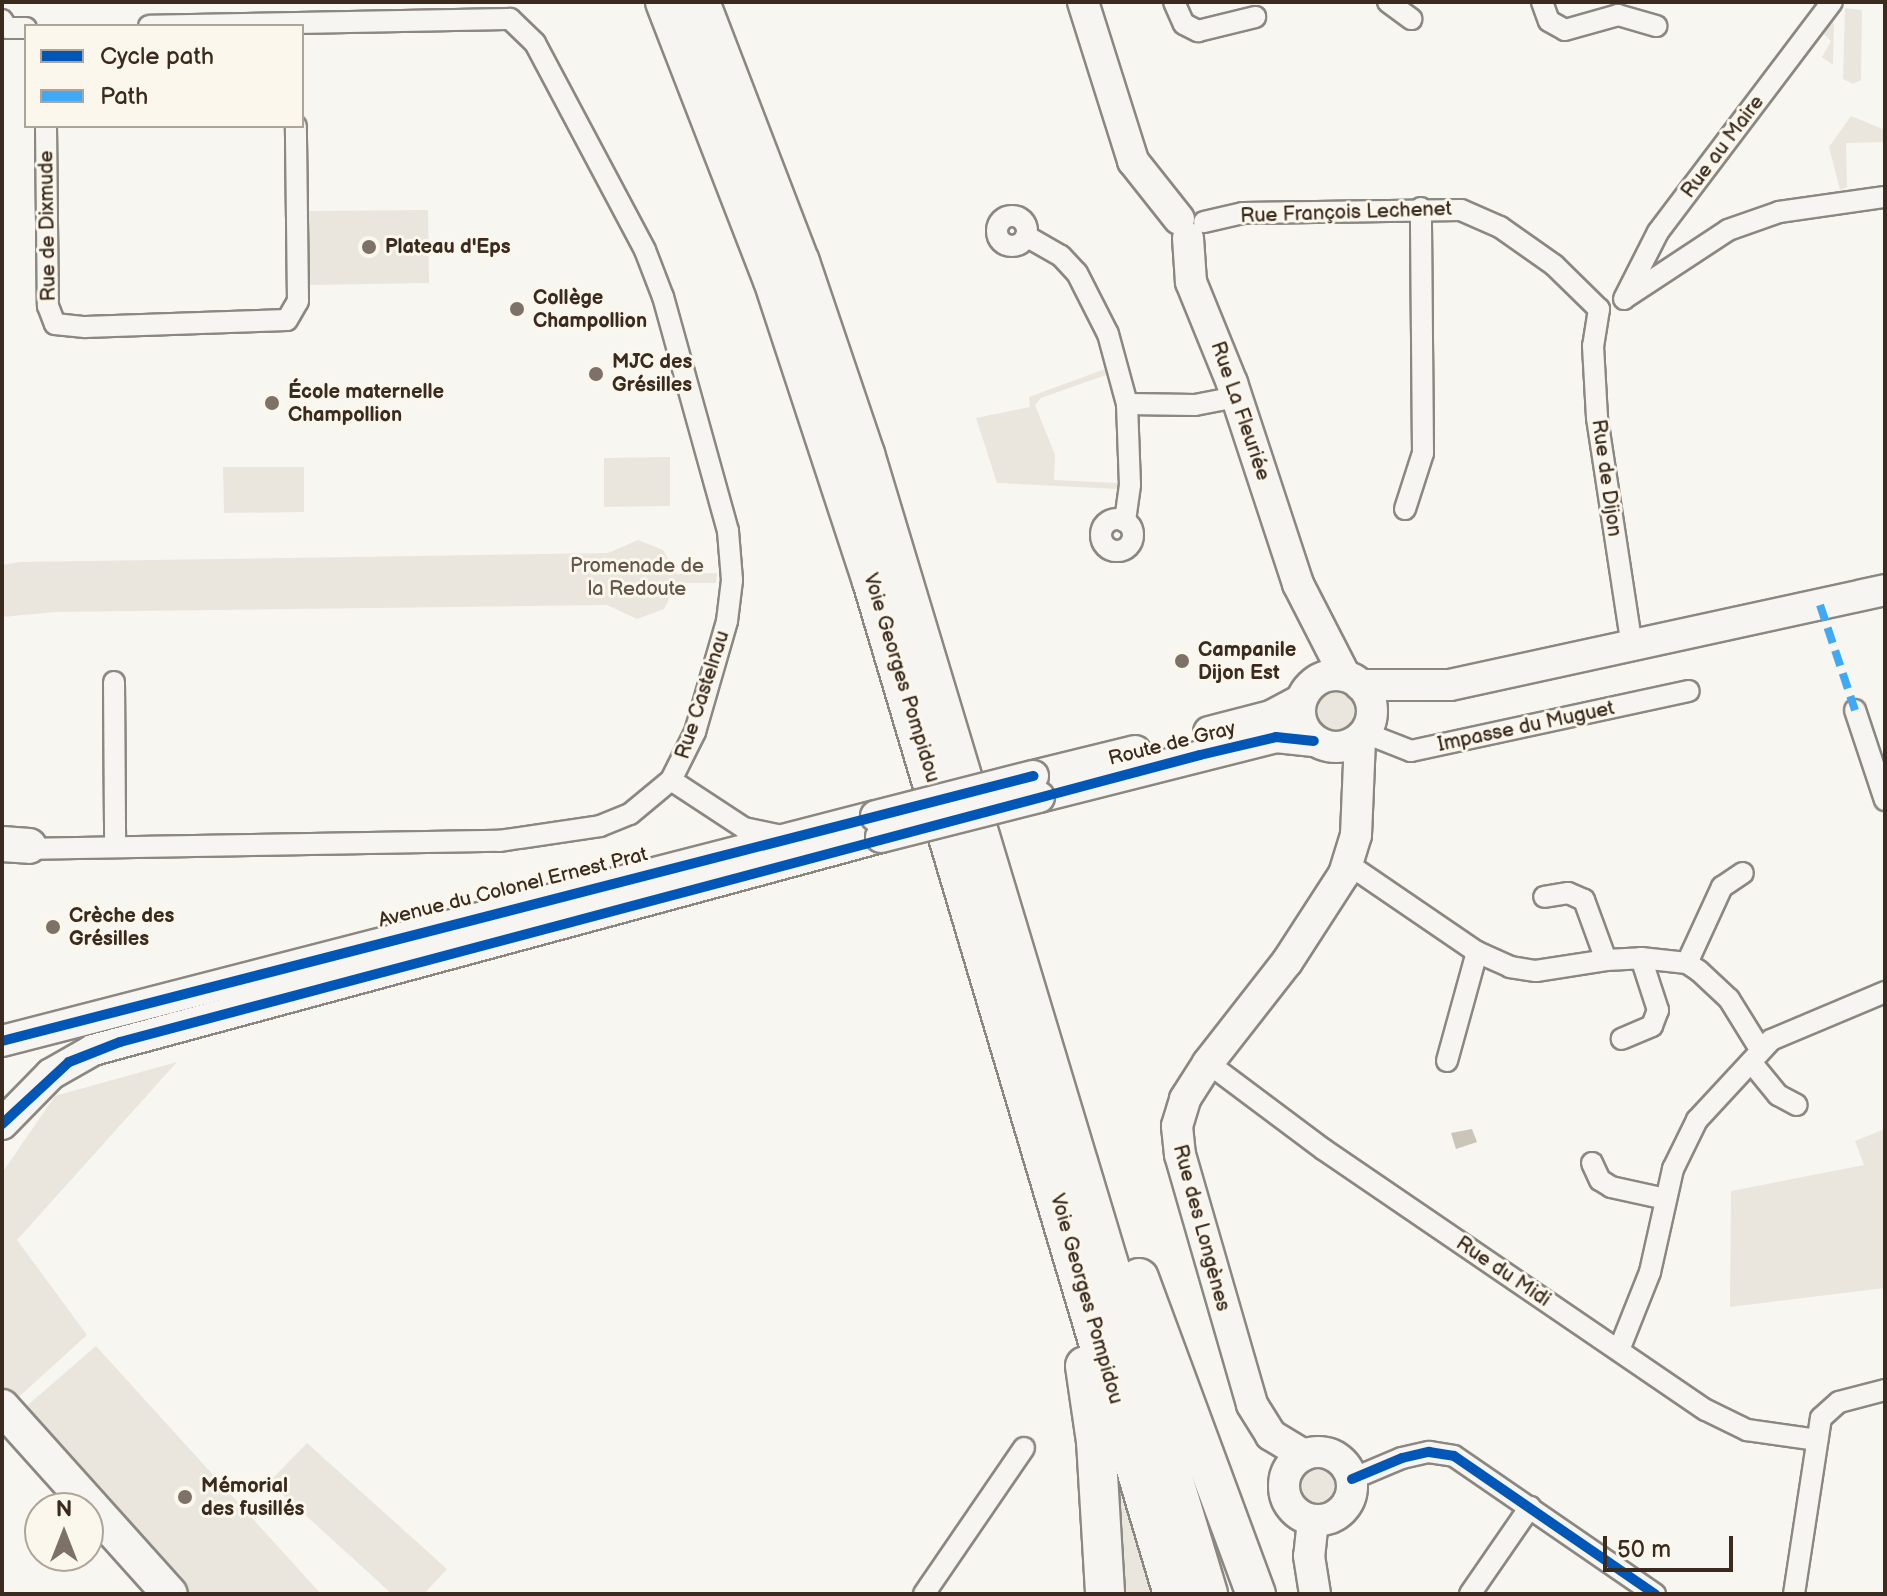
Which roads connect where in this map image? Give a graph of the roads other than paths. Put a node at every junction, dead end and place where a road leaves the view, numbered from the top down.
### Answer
1 (665, 2) edge
2 (700, 2) edge
3 (1083, 2) edge
4 (1174, 2) edge
5 (1388, 2) edge
6 (1542, 2) edge
7 (1832, 2) edge
8 (511, 10) edge
9 (1255, 17) dead end
10 (1411, 19) dead end
11 (295, 24) edge
12 (1656, 26) dead end
13 (46, 128) edge
14 (296, 128) edge
15 (1885, 197) edge
16 (1421, 208) junction
17 (1190, 226) junction
18 (1026, 236) dead end
19 (1624, 299) junction
20 (1599, 309) junction
21 (1236, 397) junction
22 (1127, 404) junction
23 (1405, 509) dead end
24 (1125, 522) dead end
25 (1298, 584) junction
26 (1885, 590) edge
27 (1632, 646) junction
28 (1353, 680) junction
29 (114, 682) dead end
30 (1450, 685) junction
31 (1689, 691) dead end
32 (1305, 694) junction
33 (1855, 710) dead end
34 (1366, 731) junction
35 (1320, 743) junction
36 (671, 780) junction
37 (1036, 786) junction
38 (1883, 787) edge
39 (878, 827) junction
40 (789, 837) junction
41 (115, 844) junction
42 (11, 848) edge
43 (1352, 849) junction
44 (1743, 873) dead end
45 (1544, 897) dead end
46 (1477, 952) junction
47 (1641, 958) junction
48 (1606, 960) junction
49 (1687, 963) junction
50 (1885, 992) edge
51 (1034, 1006) junction
52 (2, 1025) edge
53 (42, 1032) junction
54 (1622, 1039) dead end
55 (2, 1041) edge
56 (1755, 1055) junction
57 (1447, 1061) dead end
58 (1208, 1063) junction
59 (1797, 1105) dead end
60 (2, 1124) edge
61 (1592, 1163) dead end
62 (1051, 1178) junction
63 (1666, 1199) junction
64 (1619, 1350) junction
65 (1885, 1390) edge
66 (2, 1407) edge
67 (2, 1433) edge
68 (1817, 1440) junction
69 (1024, 1448) dead end
70 (1304, 1455) junction
71 (1352, 1479) junction
72 (55, 1492) edge
73 (1530, 1507) junction
74 (1313, 1520) junction
75 (104, 1547) edge
76 (147, 1594) edge
77 (170, 1594) edge
78 (924, 1594) edge
79 (1105, 1594) edge
80 (1173, 1594) edge
81 (1208, 1594) edge
82 (1256, 1594) edge
83 (1315, 1594) edge
84 (1470, 1594) edge
85 (1655, 1594) edge
86 (1794, 1594) edge

1 - 62 highway, Voie Georges Pompidou
2 - 51 highway, Voie Georges Pompidou
3 - 17 main road
4 - 9 street
5 - 10 street
6 - 12 street
7 - 19 street, Rue au Maire
8 - 11 street, Rue Castelnau
8 - 36 street, Rue Castelnau
13 - 14 street, Rue de Dixmude
15 - 19 street
16 - 17 street, Rue François Lechenet
16 - 20 street, Rue François Lechenet
16 - 23 street
17 - 21 main road, Rue La Fleuriée
18 - 22 street
19 - 20 street
20 - 27 street, Rue de Dijon
21 - 22 street
21 - 25 main road, Rue La Fleuriée
22 - 24 street
25 - 28 main road, Rue La Fleuriée
25 - 32 main road, Rue La Fleuriée
26 - 27 main road
27 - 30 main road
28 - 30 main road
28 - 32 main road
28 - 34 main road
29 - 41 street
30 - 34 main road
31 - 34 street, Impasse du Muguet
32 - 35 main road
32 - 37 main road, Route de Gray
33 - 38 street
34 - 35 main road
34 - 43 main road, Rue des Longènes
35 - 37 main road, Route de Gray
35 - 43 main road
36 - 40 street
36 - 41 street, Rue Castelnau
37 - 39 main road, Avenue du Colonel Ernest Prat, bridge
39 - 40 main road, Avenue du Colonel Ernest Prat
39 - 60 main road, Avenue du Colonel Ernest Prat
40 - 53 main road, Avenue du Colonel Ernest Prat
41 - 42 street, Rue Castelnau
43 - 46 street
43 - 58 main road, Rue des Longènes
44 - 49 street
45 - 48 street
46 - 48 street
46 - 57 street
47 - 48 street
47 - 49 street
47 - 54 street
49 - 56 street
50 - 56 street
51 - 81 highway, Voie Georges Pompidou
51 - 82 highway
52 - 53 main road
53 - 55 main road, Avenue du Colonel Ernest Prat
56 - 59 street
56 - 63 street
58 - 64 street, Rue du Midi
58 - 70 main road, Rue des Longènes
61 - 63 street
62 - 79 highway
62 - 80 highway, Voie Georges Pompidou
63 - 64 street
64 - 68 street, Rue du Midi
65 - 68 street
66 - 77 main road
67 - 72 main road
68 - 86 street
69 - 78 street
70 - 71 main road
70 - 74 main road
71 - 73 street
71 - 74 main road
73 - 84 street
73 - 85 street
74 - 83 main road
75 - 76 main road

